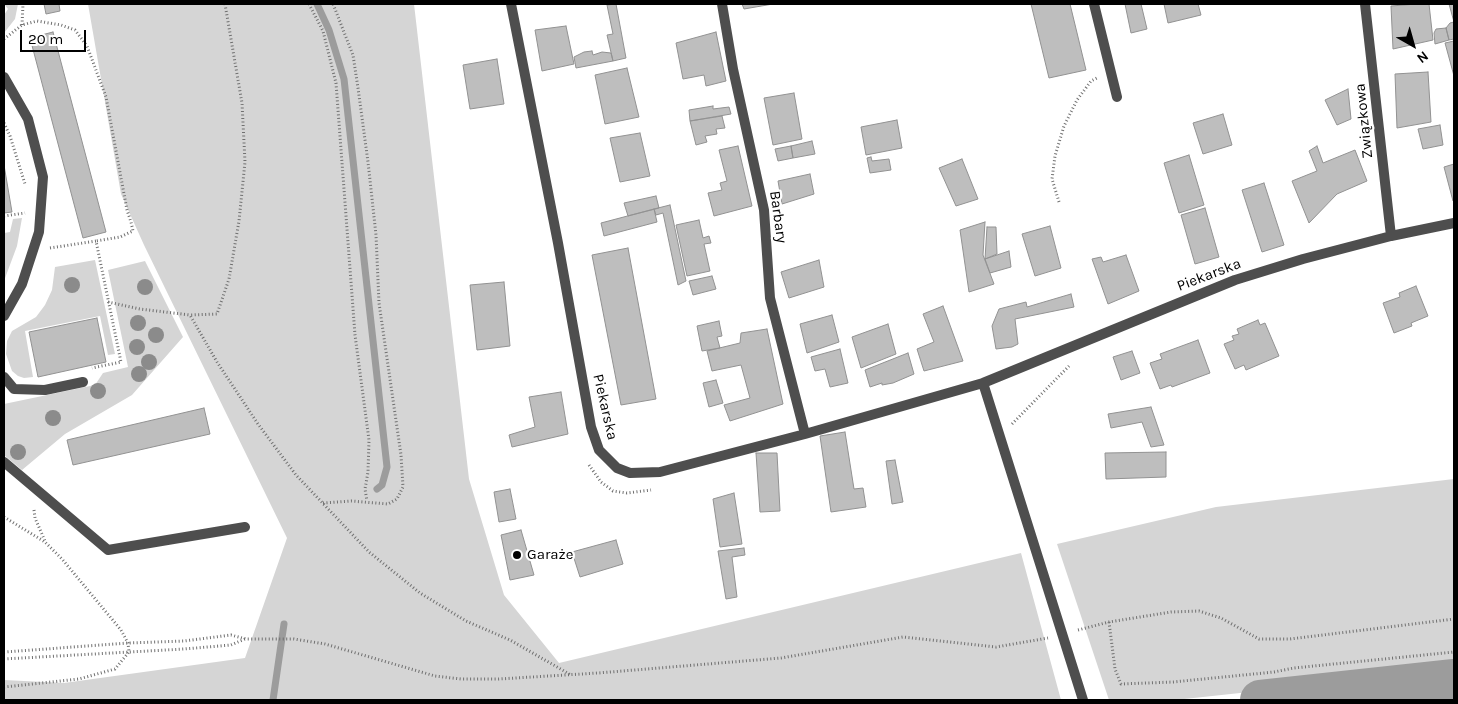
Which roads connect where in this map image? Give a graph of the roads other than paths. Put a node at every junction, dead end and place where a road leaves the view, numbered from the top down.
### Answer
1 (511, 4) edge
2 (722, 4) edge
3 (1094, 4) edge
4 (1365, 4) edge
5 (4, 77) edge
6 (1117, 97) dead end
7 (1454, 223) edge
8 (1391, 236) junction
9 (4, 316) edge
10 (4, 377) edge
11 (83, 382) dead end
12 (983, 383) junction
13 (805, 434) junction
14 (4, 462) edge
15 (245, 527) dead end
16 (1084, 700) edge

1 - 13 street, Piekarska
2 - 13 street, Barbary
3 - 6 street
4 - 8 street, Związkowa
5 - 9 street
7 - 8 street, Piekarska
8 - 12 street, Piekarska
10 - 11 street
12 - 13 street, Piekarska
12 - 16 street
14 - 15 street

